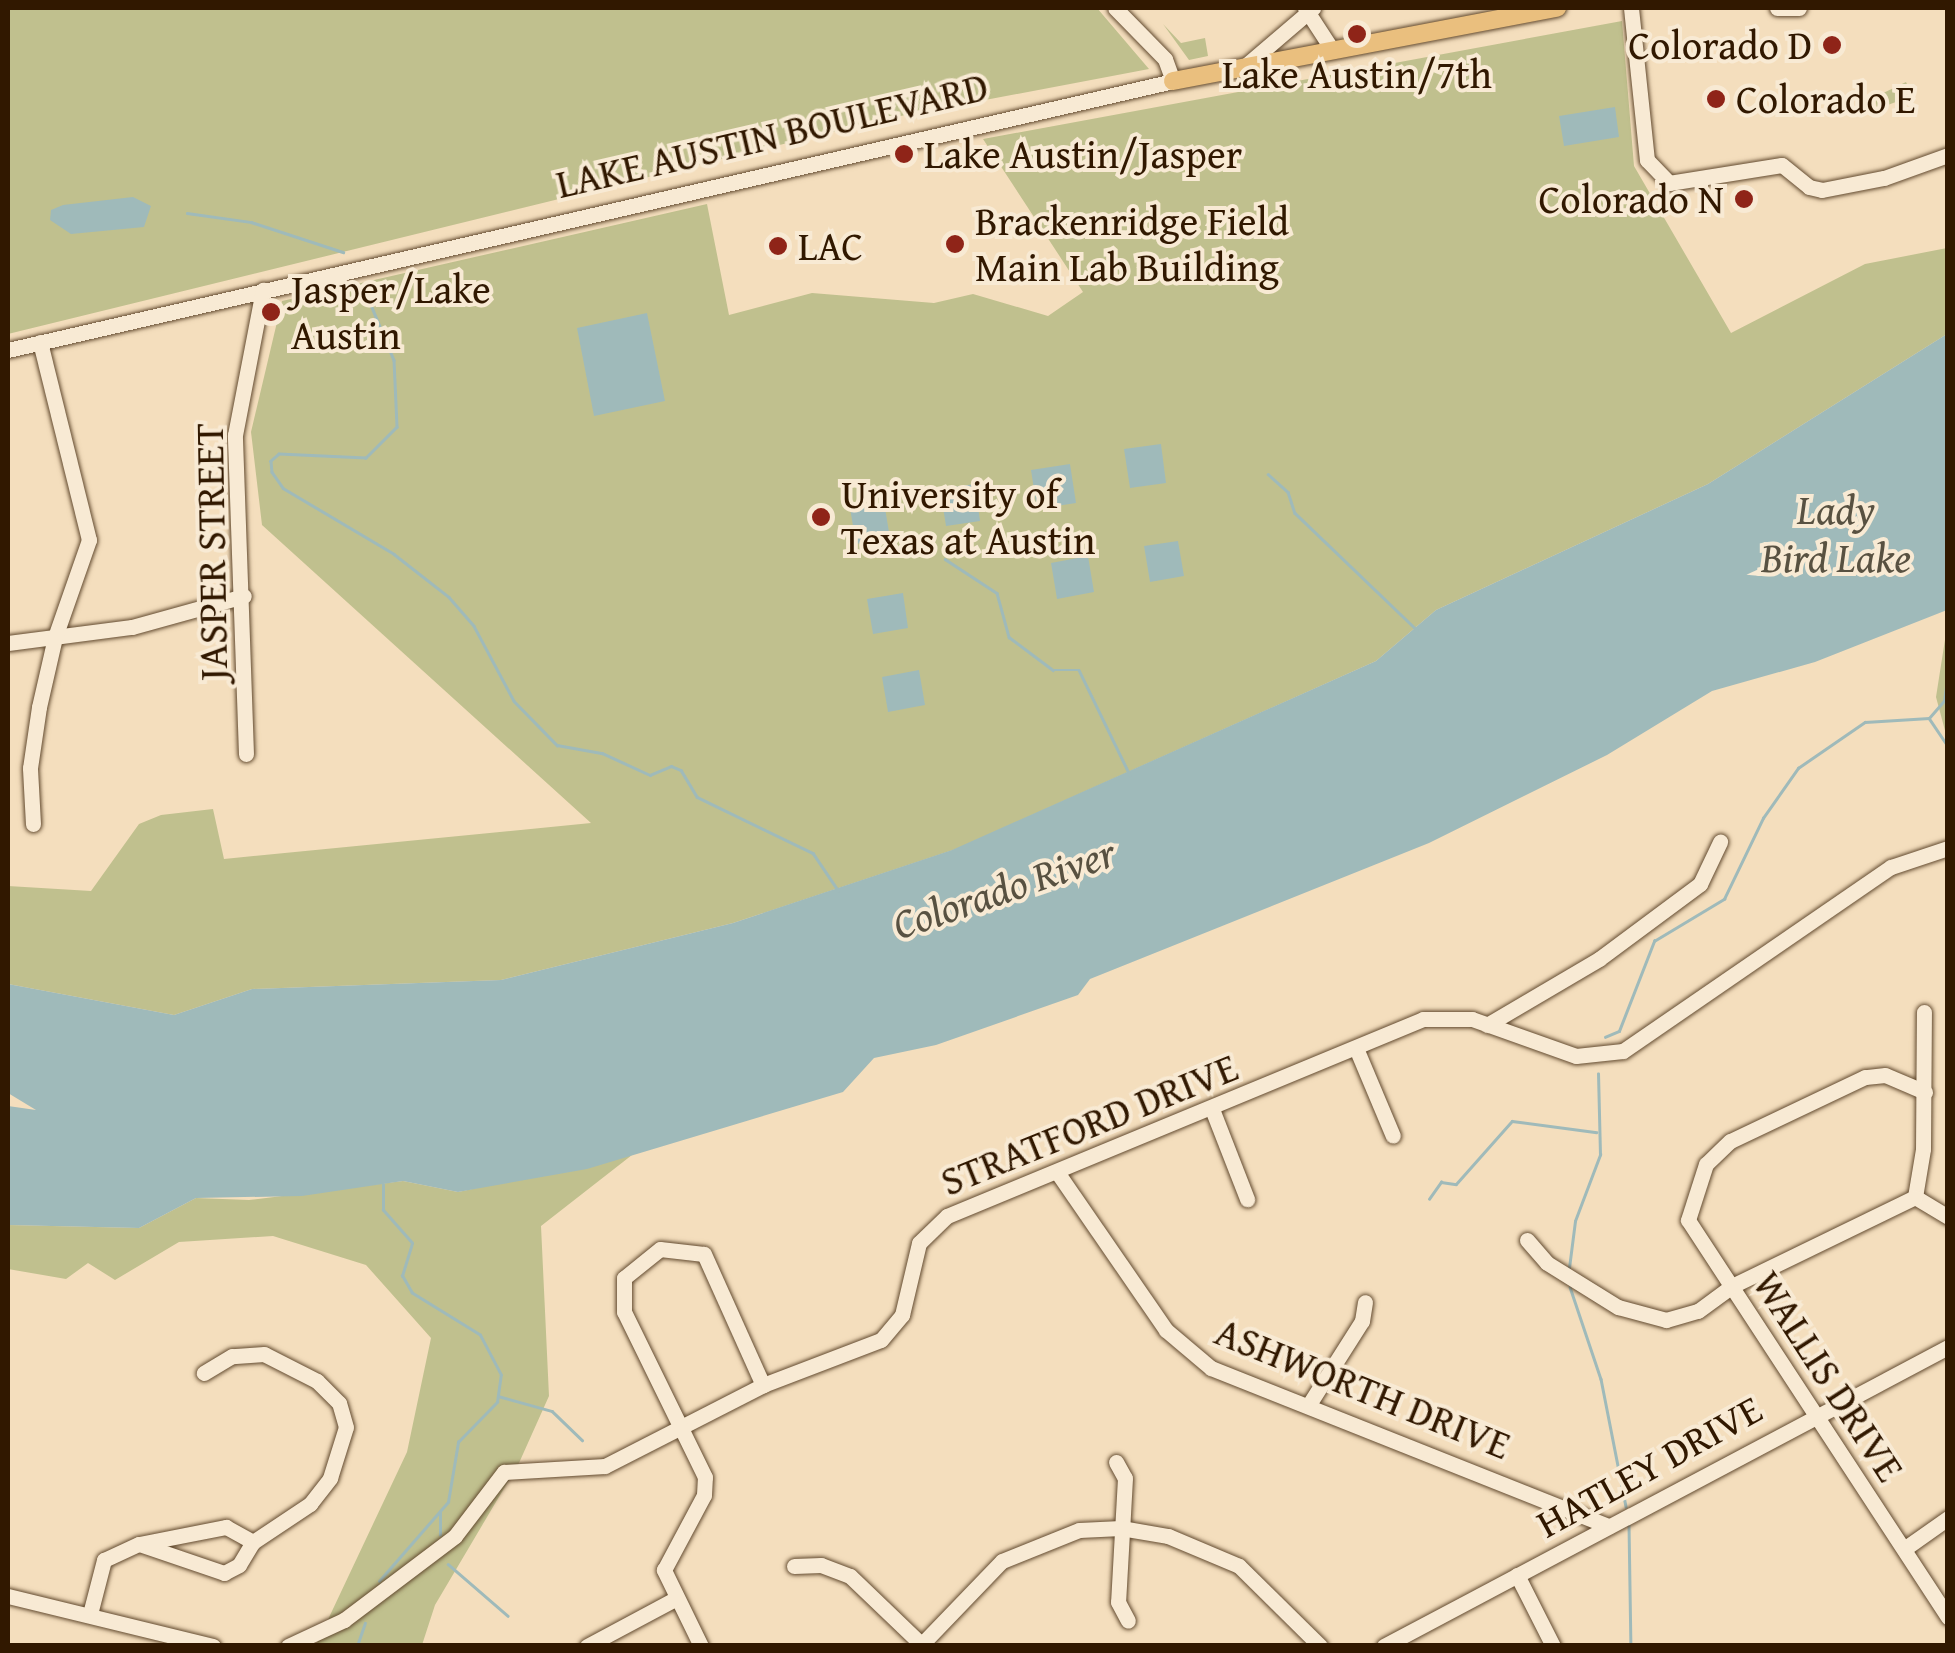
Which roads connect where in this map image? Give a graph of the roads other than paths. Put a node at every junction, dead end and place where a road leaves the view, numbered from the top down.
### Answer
1 (1115, 8) edge
2 (1557, 8) edge
3 (1631, 8) edge
4 (1777, 8) edge
5 (1800, 8) edge
6 (1309, 9) edge
7 (1333, 51) junction
8 (1241, 70) junction
9 (1173, 81) junction
10 (1948, 155) edge
11 (262, 290) junction
12 (40, 342) junction
13 (8, 350) edge
14 (244, 596) junction
15 (54, 637) junction
16 (8, 643) edge
17 (246, 754) dead end
18 (33, 824) dead end
19 (1720, 842) dead end
20 (1948, 848) edge
21 (1924, 1012) dead end
22 (1487, 1025) junction
23 (1356, 1048) junction
24 (1925, 1092) junction
25 (1212, 1109) junction
26 (1394, 1136) dead end
27 (1056, 1172) junction
28 (1915, 1198) junction
29 (1247, 1199) dead end
30 (1948, 1217) edge
31 (1527, 1240) dead end
32 (1732, 1286) junction
33 (1365, 1302) dead end
34 (1948, 1346) edge
35 (204, 1374) dead end
36 (763, 1385) junction
37 (1308, 1406) junction
38 (1811, 1414) junction
39 (685, 1430) junction
40 (1116, 1462) dead end
41 (1948, 1518) edge
42 (1609, 1526) junction
43 (1121, 1528) junction
44 (252, 1542) junction
45 (139, 1544) junction
46 (1904, 1549) junction
47 (794, 1566) dead end
48 (1517, 1575) junction
49 (8, 1596) edge
50 (674, 1599) junction
51 (90, 1614) junction
52 (1948, 1618) edge
53 (1128, 1621) dead end
54 (922, 1645) edge
55 (213, 1646) edge
56 (288, 1646) edge
57 (587, 1646) edge
58 (702, 1646) edge
59 (1320, 1646) edge
60 (1384, 1646) edge
61 (1553, 1646) edge

1 - 9 street
2 - 7 main road, LAKE AUSTIN BOULEVARD
3 - 10 street
4 - 5 street
6 - 7 street
6 - 8 street
7 - 8 main road, LAKE AUSTIN BOULEVARD
8 - 9 main road, LAKE AUSTIN BOULEVARD
9 - 11 street, LAKE AUSTIN BOULEVARD
11 - 12 street, LAKE AUSTIN BOULEVARD
11 - 14 street, JASPER STREET
12 - 13 street, LAKE AUSTIN BOULEVARD
12 - 15 street
14 - 15 street
14 - 17 street, JASPER STREET
15 - 16 street
15 - 18 street
19 - 22 street
20 - 22 street, STRATFORD DRIVE
21 - 24 street
22 - 23 street, STRATFORD DRIVE
23 - 25 street, STRATFORD DRIVE
23 - 26 street
24 - 28 street
24 - 32 street, WALLIS DRIVE
25 - 27 street, STRATFORD DRIVE
25 - 29 street
27 - 36 street, STRATFORD DRIVE
27 - 37 street, ASHWORTH DRIVE
28 - 30 street
28 - 32 street
31 - 32 street
32 - 38 street, WALLIS DRIVE
33 - 37 street
34 - 38 street, HATLEY DRIVE
35 - 44 street
36 - 39 street, STRATFORD DRIVE
36 - 39 street
37 - 42 street, ASHWORTH DRIVE
38 - 42 street, HATLEY DRIVE
38 - 46 street, WALLIS DRIVE
39 - 50 street
39 - 56 street, STRATFORD DRIVE
40 - 43 street
41 - 46 street
42 - 48 street, HATLEY DRIVE
43 - 53 street
43 - 54 street
43 - 59 street
44 - 45 street
44 - 45 street
45 - 51 street
46 - 52 street, WALLIS DRIVE
47 - 54 street
48 - 60 street, HATLEY DRIVE
48 - 61 street
49 - 51 street
50 - 57 street
50 - 58 street
51 - 55 street

